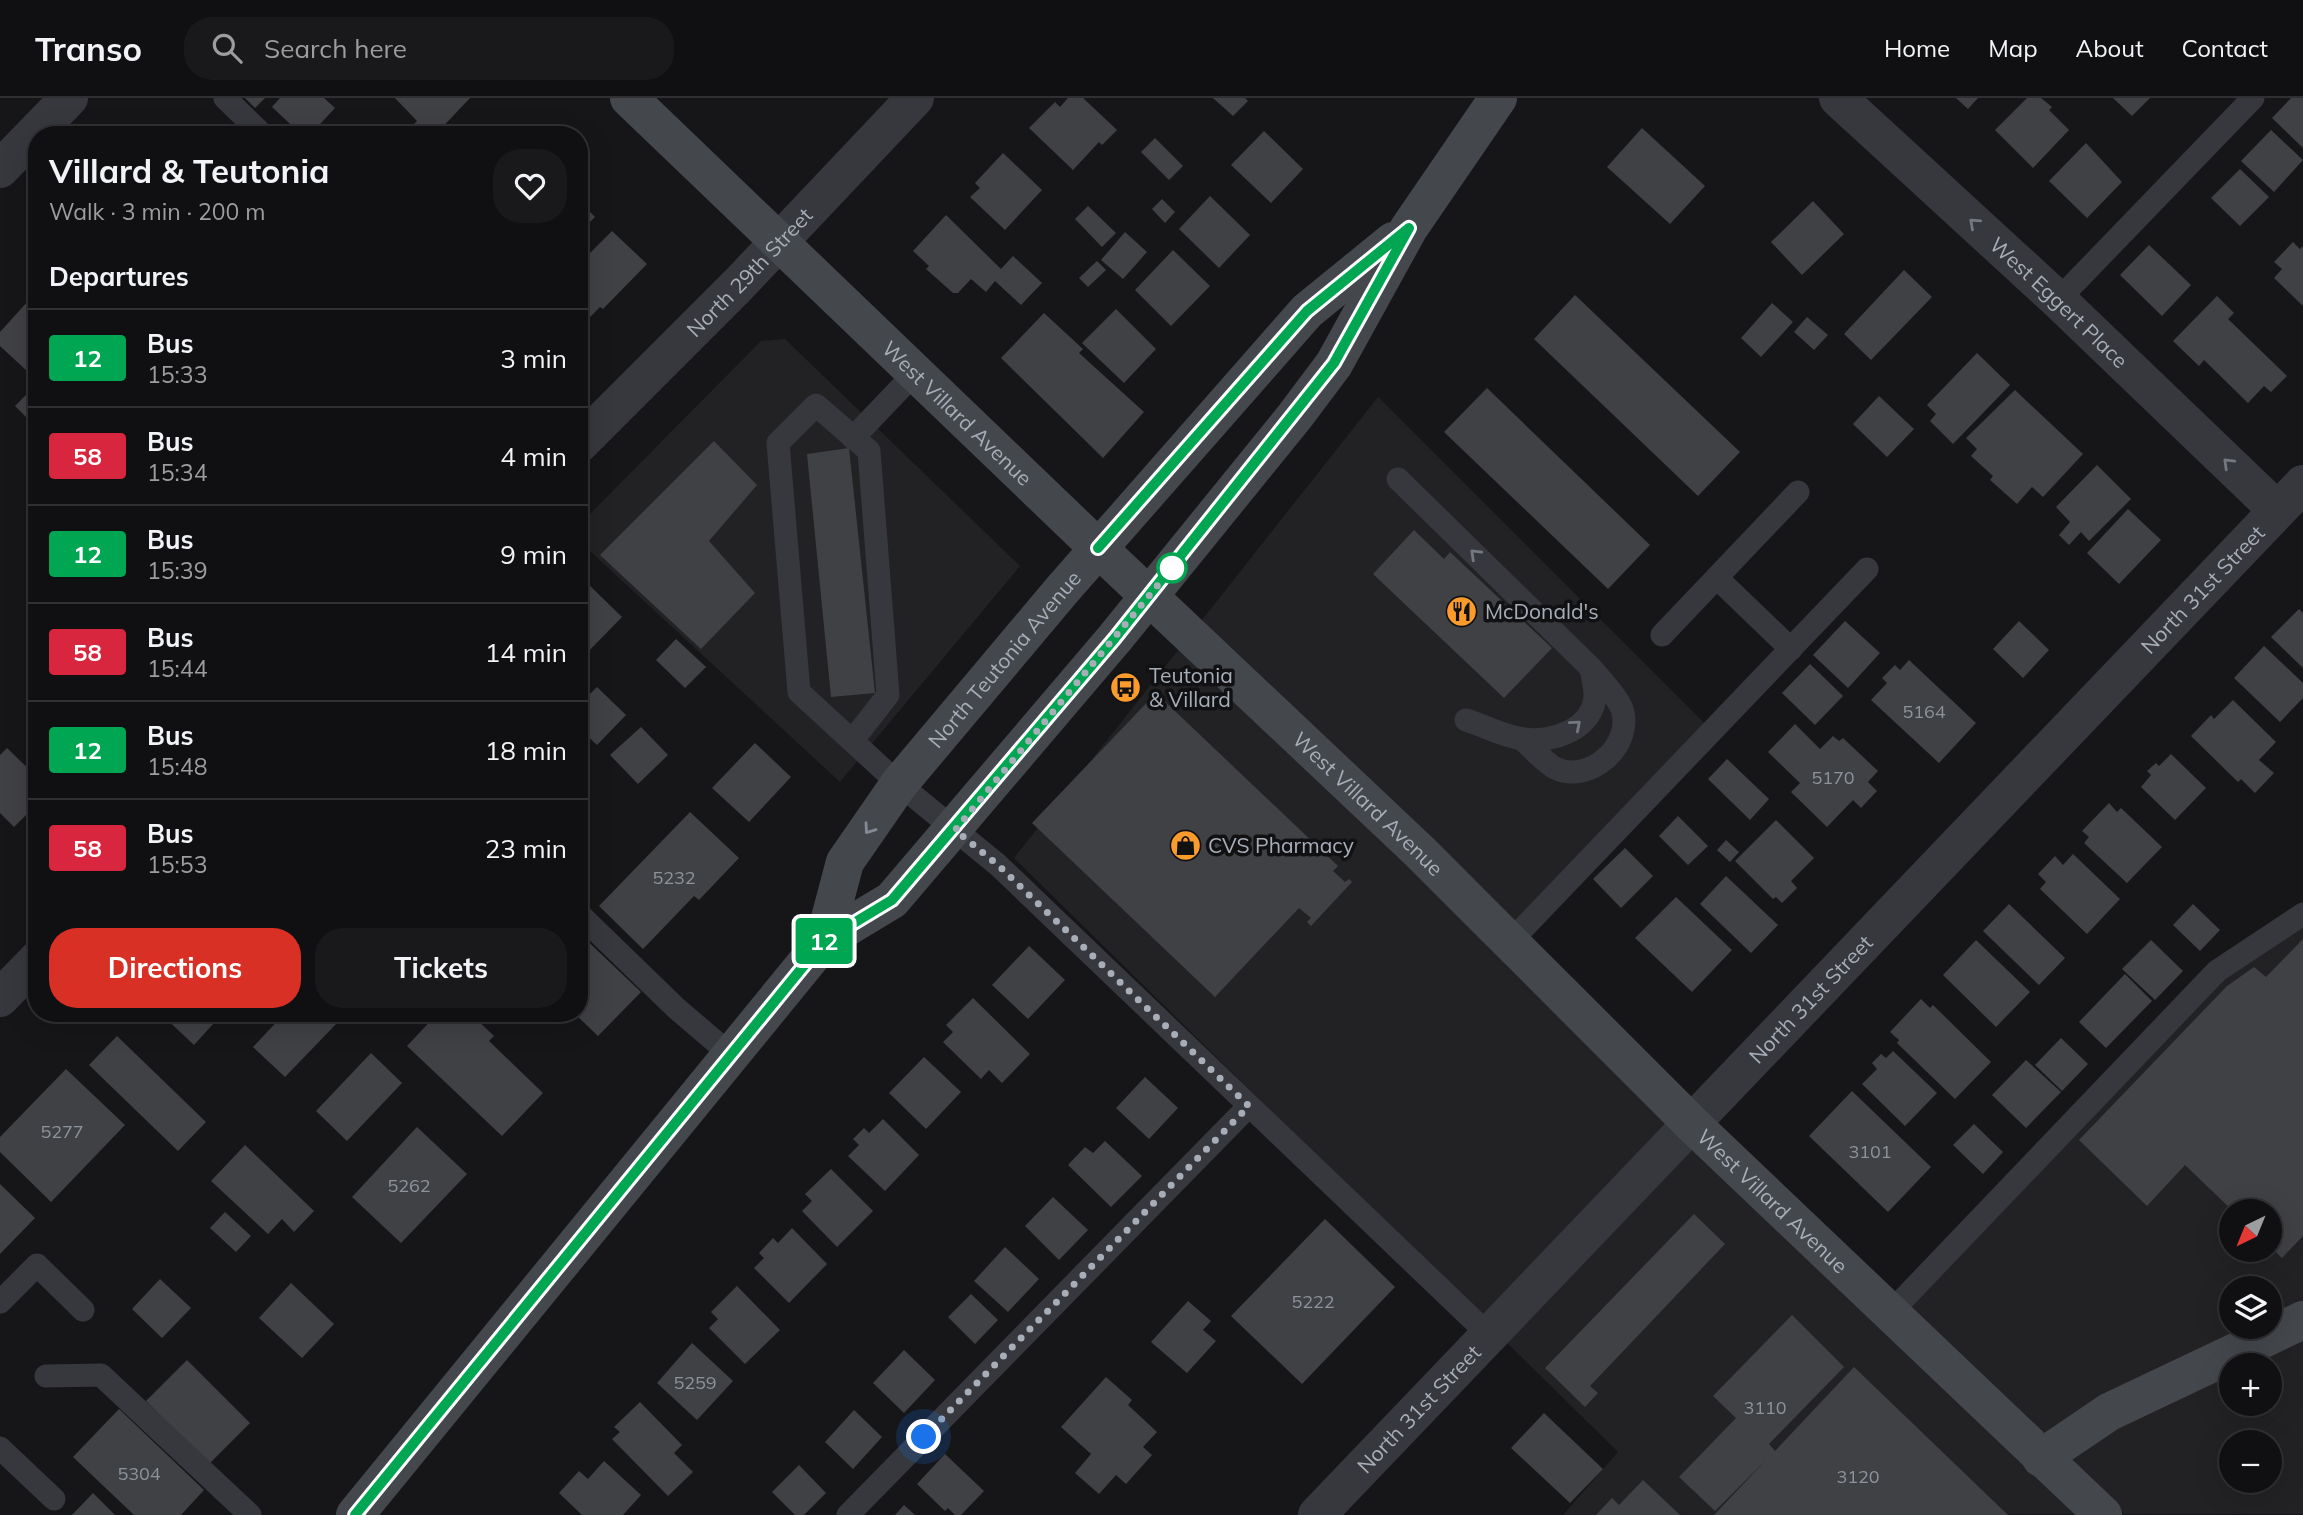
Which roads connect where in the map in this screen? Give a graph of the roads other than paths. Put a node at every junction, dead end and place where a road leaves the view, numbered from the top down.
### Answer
1 (69, 98) edge
2 (225, 98) edge
3 (629, 98) edge
4 (915, 98) edge
5 (1498, 98) edge
6 (1838, 98) edge
7 (2253, 98) edge
8 (42, 126) edge
9 (254, 126) edge
10 (28, 140) edge
11 (0, 169) edge
12 (1409, 228) junction
13 (779, 242) junction
14 (2058, 300) junction
15 (915, 373) junction
16 (588, 435) edge
17 (853, 438) junction
18 (1398, 480) dead end
19 (1798, 492) dead end
20 (2290, 497) edge
21 (1098, 548) junction
22 (1867, 569) dead end
23 (1717, 578) junction
24 (1149, 596) junction
25 (1662, 635) dead end
26 (1791, 649) junction
27 (1591, 668) junction
28 (1466, 720) dead end
29 (1522, 739) junction
30 (852, 741) junction
31 (899, 784) junction
32 (955, 830) junction
33 (2303, 914) edge
34 (588, 923) edge
35 (824, 941) junction
36 (1510, 942) junction
37 (28, 969) edge
38 (0, 998) edge
39 (731, 1055) junction
40 (1249, 1106) junction
41 (1693, 1125) junction
42 (0, 1302) edge
43 (83, 1310) dead end
44 (1890, 1313) junction
45 (2303, 1320) edge
46 (1490, 1336) junction
47 (46, 1376) dead end
48 (0, 1448) edge
49 (2041, 1458) junction
50 (54, 1499) dead end
51 (2099, 1514) edge
52 (250, 1515) edge
53 (355, 1515) edge
54 (848, 1515) edge
55 (1317, 1515) edge

1 - 8 street
2 - 9 lane
3 - 13 main road, West Villard Avenue
4 - 13 street, North 29th Street
5 - 12 main road, North Teutonia Avenue
14 -> 6 street, West Eggert Place
7 - 14 lane
10 - 11 street
12 - 21 main road, North Teutonia Avenue
12 - 24 main road, North Teutonia Avenue
13 - 15 main road, West Villard Avenue
13 - 16 street, North 29th Street
20 -> 14 street, West Eggert Place
15 - 17 lane
15 - 21 main road, West Villard Avenue
17 - 30 lane
17 - 30 lane
27 -> 18 lane
19 - 23 lane
20 - 41 street, North 31st Street
21 - 24 main road, West Villard Avenue
21 - 31 main road, North Teutonia Avenue
22 - 26 lane
23 - 25 lane
23 - 26 lane
24 - 32 main road, North Teutonia Avenue
24 - 36 main road, West Villard Avenue
26 - 36 lane
29 -> 27 lane
27 - 29 lane
28 - 29 lane
30 - 31 lane
31 - 32 lane
31 -> 35 main road, North Teutonia Avenue
32 - 35 main road, North Teutonia Avenue
32 - 40 lane
33 - 44 lane
34 - 39 lane
35 - 39 main road, North Teutonia Avenue
36 - 41 main road, West Villard Avenue
37 - 38 street
39 - 53 main road, North Teutonia Avenue
40 - 46 lane
40 - 54 lane
41 - 44 main road, West Villard Avenue
41 - 46 street, North 31st Street
42 - 43 lane
44 - 49 main road, West Villard Avenue
45 - 49 main road
46 - 55 street, North 31st Street
47 - 52 lane
48 - 50 lane
49 - 51 main road, West Villard Avenue

